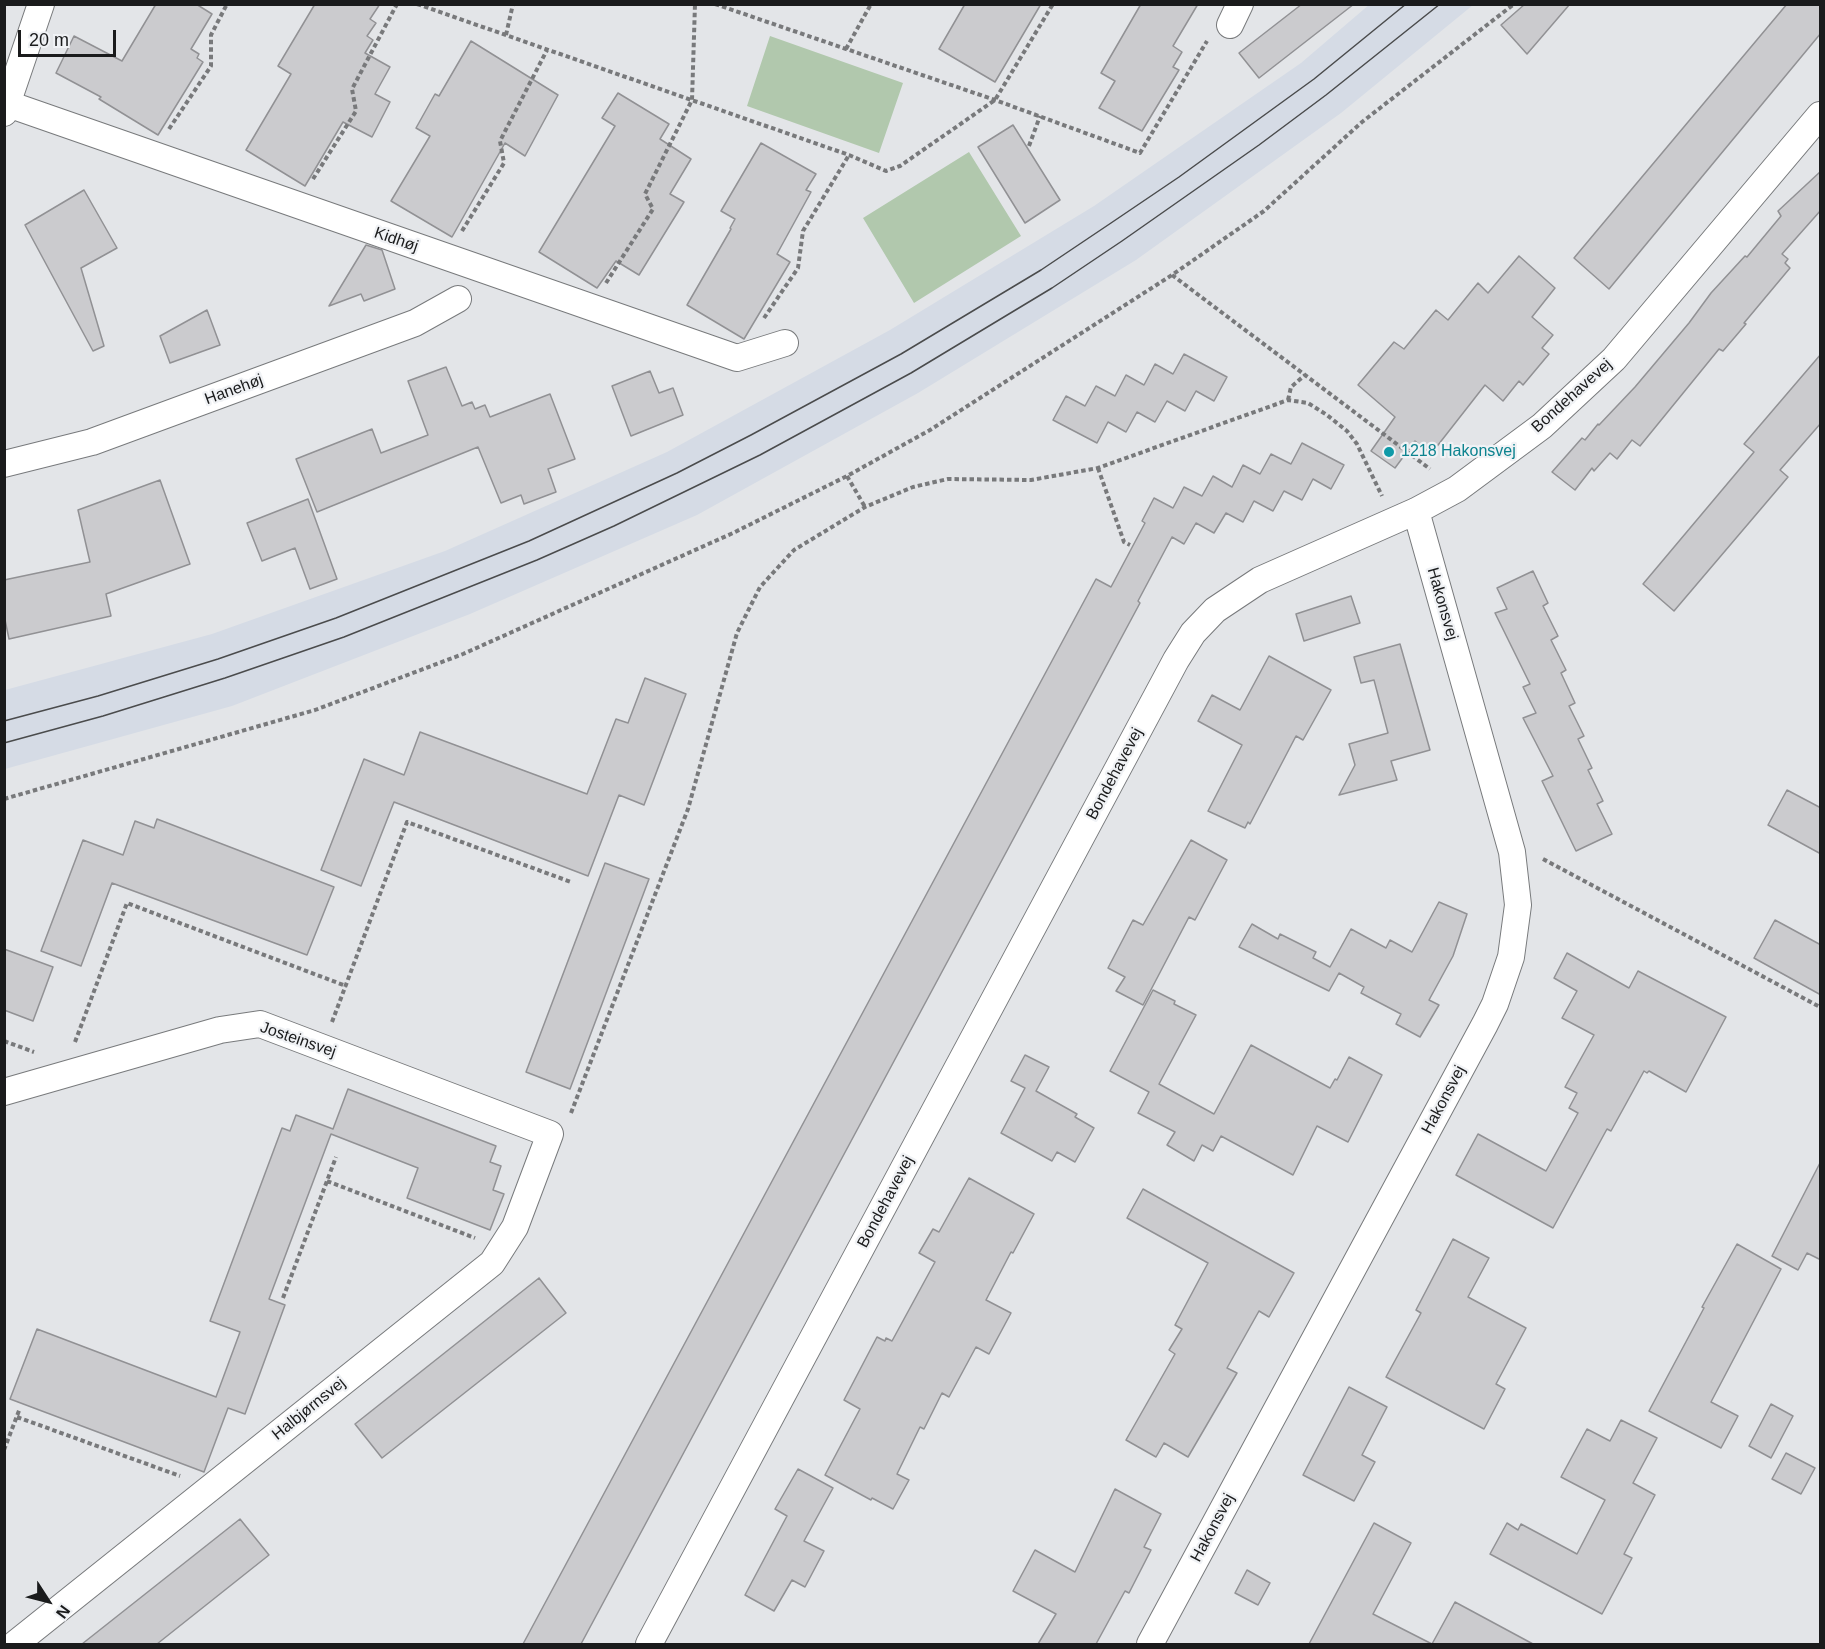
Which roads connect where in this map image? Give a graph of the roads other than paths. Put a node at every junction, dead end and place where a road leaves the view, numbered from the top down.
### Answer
1 (41, 4) edge
2 (6, 109) edge
3 (1821, 115) edge
4 (458, 299) dead end
5 (785, 343) dead end
6 (4, 464) edge
7 (1405, 516) junction
8 (4, 1092) edge
9 (550, 1134) joint
10 (15, 1644) edge
11 (649, 1644) edge
12 (1150, 1644) edge

1 - 2 street
2 - 5 street, Kidhøj
3 - 7 street, Bondehavevej
4 - 6 street, Hanehøj
7 - 11 street, Bondehavevej
7 - 12 street, Hakonsvej
8 - 9 street, Josteinsvej
9 - 10 street, Halbjørnsvej

